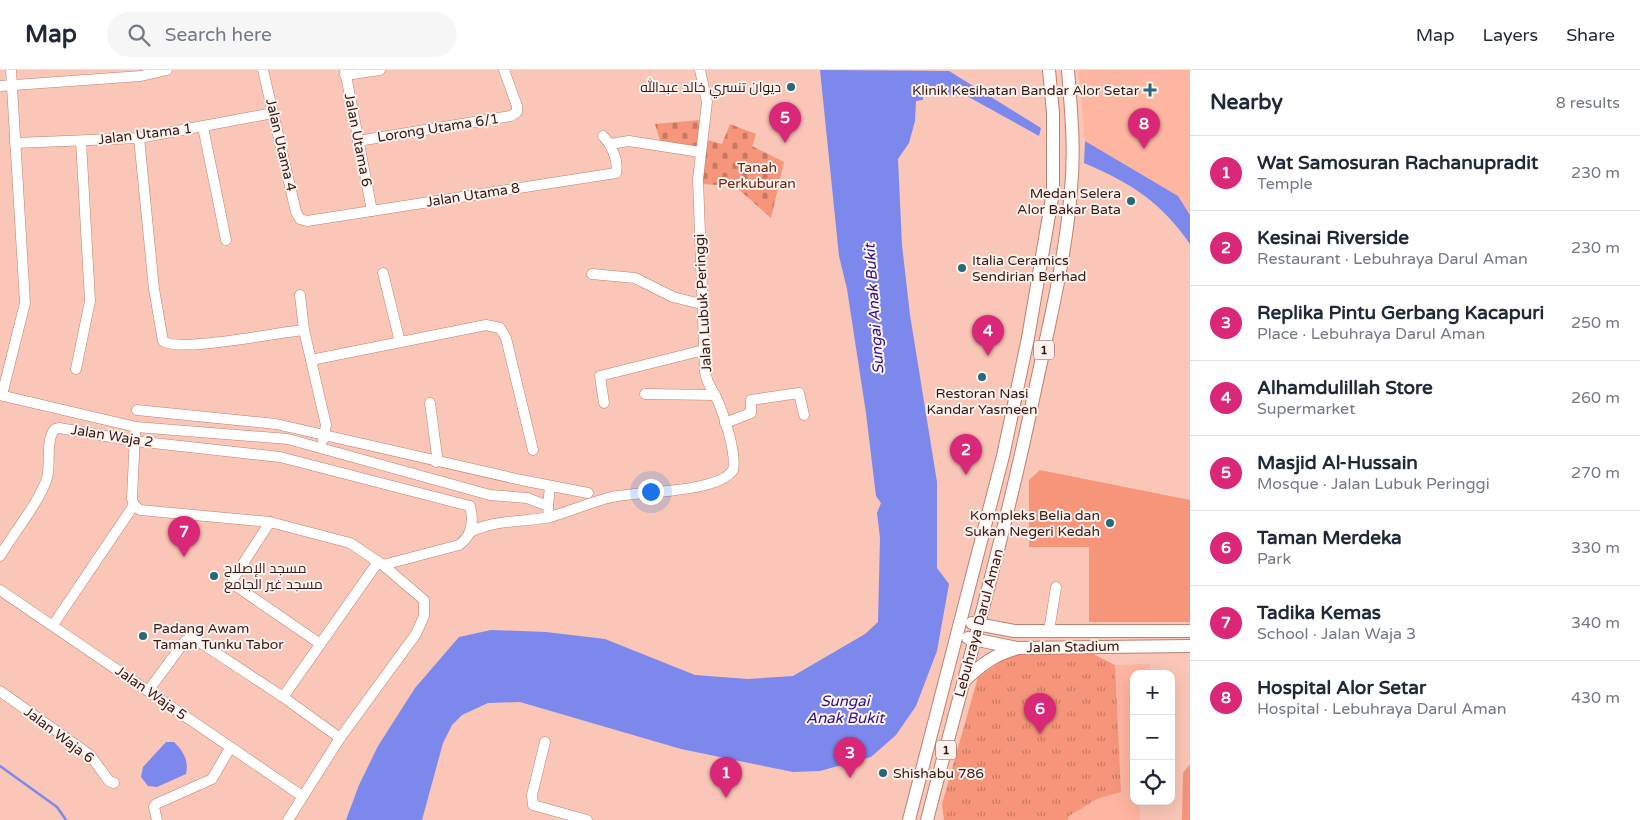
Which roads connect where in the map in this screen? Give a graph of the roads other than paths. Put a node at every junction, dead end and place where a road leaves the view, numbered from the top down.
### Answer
1 (11, 70) edge
2 (167, 70) edge
3 (263, 70) edge
4 (380, 70) edge
5 (504, 70) edge
6 (700, 70) edge
7 (1050, 70) edge
8 (1068, 70) edge
9 (345, 72) edge
10 (99, 74) edge
11 (0, 86) edge
12 (11, 86) junction
13 (273, 113) junction
14 (203, 127) junction
15 (139, 138) junction
16 (82, 141) junction
17 (358, 141) junction
18 (15, 143) junction
19 (700, 152) junction
20 (372, 211) junction
21 (300, 219) joint
22 (226, 240) dead end
23 (383, 273) dead end
24 (592, 274) dead end
25 (300, 294) dead end
26 (701, 304) junction
27 (304, 330) junction
28 (400, 342) junction
29 (704, 350) junction
30 (311, 360) junction
31 (76, 369) dead end
32 (645, 394) dead end
33 (1, 395) edge
34 (715, 395) junction
35 (430, 403) dead end
36 (604, 403) dead end
37 (137, 410) dead end
38 (804, 415) dead end
39 (225, 419) junction
40 (725, 423) junction
41 (136, 427) junction
42 (223, 434) junction
43 (324, 435) junction
44 (135, 441) junction
45 (321, 447) junction
46 (533, 450) dead end
47 (436, 462) junction
48 (550, 486) junction
49 (588, 493) dead end
50 (490, 495) junction
51 (134, 505) junction
52 (470, 506) junction
53 (549, 511) junction
54 (270, 522) junction
55 (471, 532) junction
56 (0, 556) edge
57 (380, 564) junction
58 (1056, 587) dead end
59 (0, 590) edge
60 (962, 621) junction
61 (53, 624) junction
62 (979, 625) junction
63 (1049, 631) junction
64 (1190, 632) edge
65 (958, 636) junction
66 (975, 640) junction
67 (319, 643) junction
68 (1190, 646) edge
69 (1017, 648) junction
70 (964, 680) junction
71 (0, 691) edge
72 (148, 691) junction
73 (283, 697) junction
74 (340, 738) junction
75 (545, 742) dead end
76 (230, 748) junction
77 (114, 783) dead end
78 (302, 796) junction
79 (158, 820) edge
80 (288, 820) edge
81 (587, 820) edge
82 (909, 820) edge
83 (927, 820) edge

1 - 12 street
2 - 10 street
3 - 13 street, Jalan Utama 4
4 - 9 street
5 - 17 street, Lorong Utama 6/1
6 - 19 street, Jalan Lubuk Peringgi
7 - 60 main road, Lebuhraya Darul Aman / 1
8 - 62 main road, Lebuhraya Darul Aman / 1
9 - 17 street, Jalan Utama 6
10 - 12 street
11 - 12 street
12 - 18 street
13 - 14 street, Jalan Utama 1
13 - 21 street, Jalan Utama 4
14 - 15 street, Jalan Utama 1
14 - 22 street
15 - 16 street, Jalan Utama 1
15 - 27 street
16 - 18 street, Jalan Utama 1
16 - 31 street
17 - 20 street, Jalan Utama 6
18 - 33 street
19 - 20 street, Jalan Utama 8
19 - 26 street, Jalan Lubuk Peringgi
20 - 21 street, Jalan Utama 8
23 - 28 street
24 - 26 street
25 - 27 street
26 - 29 street, Jalan Lubuk Peringgi
27 - 30 street
28 - 30 street
28 - 46 street
29 - 34 street, Jalan Lubuk Peringgi
29 - 36 street
30 - 43 street
32 - 34 street
33 - 41 street
34 - 40 street, Jalan Lubuk Peringgi
35 - 47 street
37 - 39 street
38 - 40 street
39 - 42 street
39 - 43 street
40 - 53 street, Jalan Lubuk Peringgi
41 - 42 street
41 - 44 street
42 - 45 street
43 - 45 street
43 - 47 street
44 - 51 street
44 - 52 street, Jalan Waja 2
44 - 56 street, Jalan Waja 2
45 - 50 street
47 - 48 street
48 - 49 street
48 - 53 street
50 - 52 street
50 - 53 street
51 - 54 street
51 - 61 street
52 - 55 street
53 - 55 street, Jalan Lubuk Peringgi
54 - 57 street
54 - 67 street
55 - 57 street
57 - 67 street
57 - 74 street
58 - 63 street
59 - 61 street, Jalan Waja 5
60 - 62 main road, Jalan Stadium
60 - 65 main road, Lebuhraya Darul Aman / 1
61 - 72 street, Jalan Waja 5
62 - 63 main road, Jalan Stadium
62 - 66 main road, Lebuhraya Darul Aman / 1
63 - 64 main road, Jalan Stadium
65 - 66 main road, Jalan Stadium
65 - 82 main road, Lebuhraya Darul Aman / 1
66 - 69 main road, Jalan Stadium
66 - 70 main road, Lebuhraya Darul Aman / 1
67 - 73 street
68 - 69 main road, Jalan Stadium
69 - 70 main road
70 - 83 main road, Lebuhraya Darul Aman / 1
71 - 77 street, Jalan Waja 6
72 - 73 street
72 - 76 street, Jalan Waja 5
73 - 74 street
74 - 78 street
75 - 81 street
76 - 78 street, Jalan Waja 5
76 - 79 street
78 - 80 street

